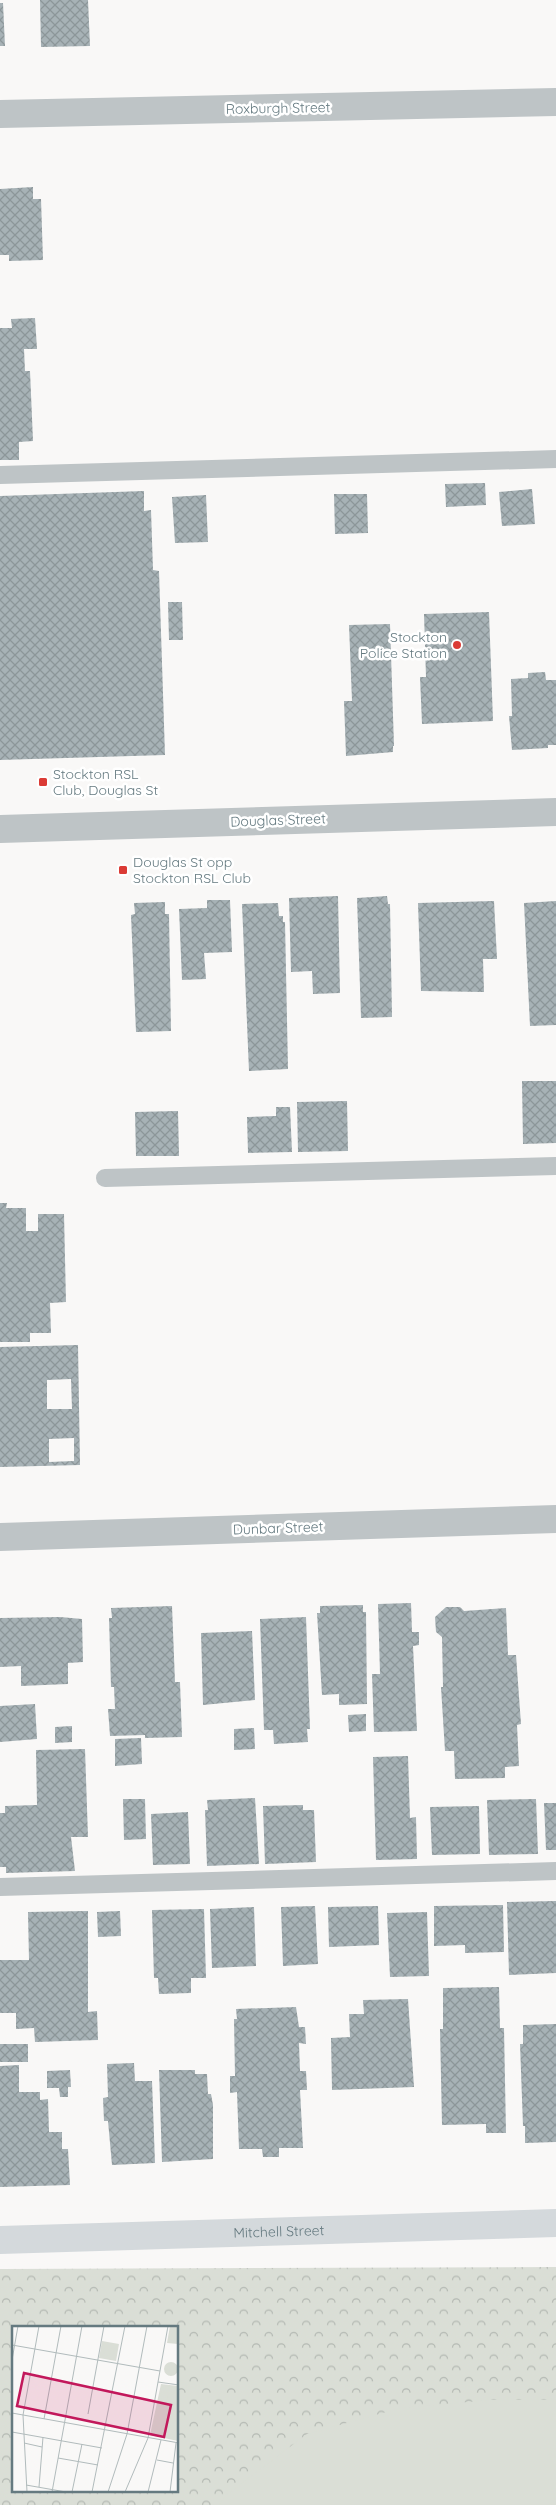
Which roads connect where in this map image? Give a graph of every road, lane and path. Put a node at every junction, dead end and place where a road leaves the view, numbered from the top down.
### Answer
1 (556, 102) edge
2 (0, 114) edge
3 (556, 459) edge
4 (0, 475) edge
5 (556, 812) edge
6 (0, 829) edge
7 (556, 1166) edge
8 (105, 1178) dead end
9 (556, 1519) edge
10 (0, 1537) edge
11 (556, 1871) edge
12 (0, 1887) edge
13 (556, 2223) edge
14 (0, 2240) edge

1 - 2 street, Roxburgh Street
3 - 4 lane
5 - 6 street, Douglas Street
7 - 8 lane
9 - 10 street, Dunbar Street
11 - 12 lane
13 - 14 street, Mitchell Street

